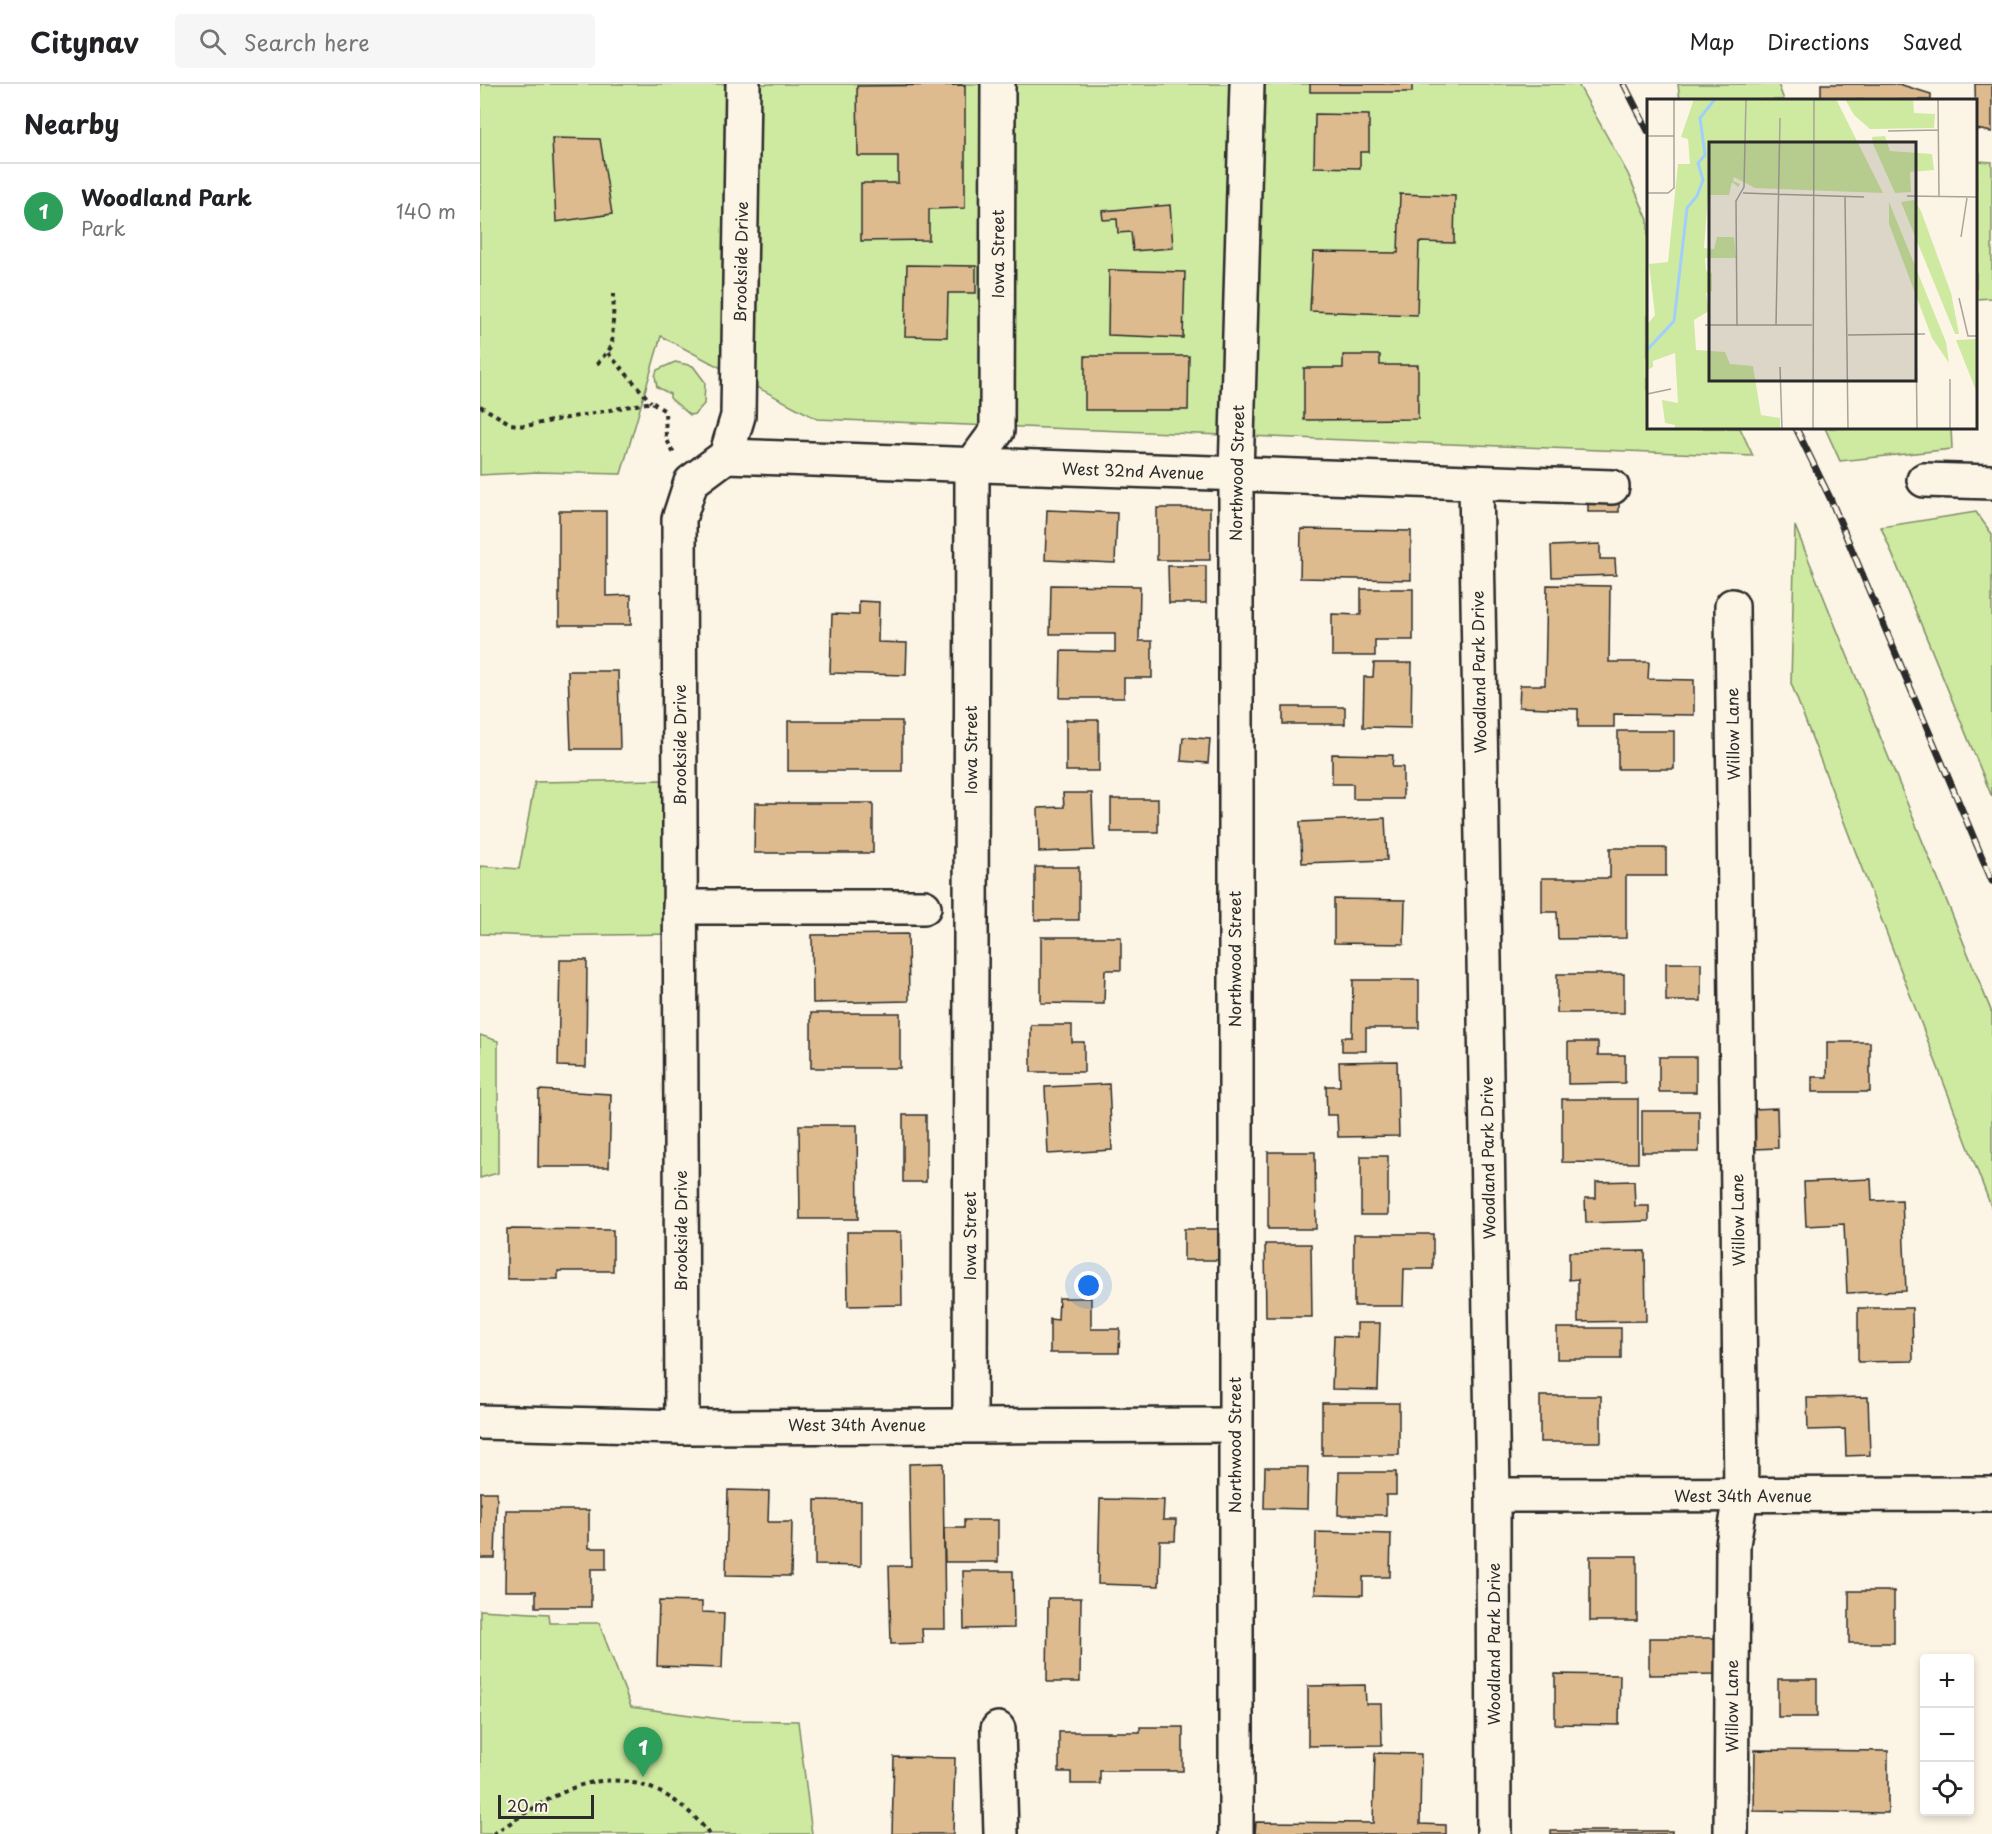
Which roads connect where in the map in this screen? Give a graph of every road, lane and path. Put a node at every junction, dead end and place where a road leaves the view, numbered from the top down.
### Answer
1 (743, 84) edge
2 (998, 84) edge
3 (1247, 84) edge
4 (614, 294) dead end
5 (608, 353) junction
6 (597, 364) dead end
7 (652, 402) junction
8 (480, 406) edge
9 (726, 456) junction
10 (972, 465) junction
11 (1236, 474) junction
12 (1924, 480) dead end
13 (691, 482) junction
14 (1476, 482) junction
15 (1992, 482) edge
16 (1612, 487) dead end
17 (1732, 606) dead end
18 (680, 907) junction
19 (924, 907) dead end
20 (480, 1422) edge
21 (970, 1424) junction
22 (1235, 1425) junction
23 (682, 1427) junction
24 (1992, 1494) edge
25 (1493, 1495) junction
26 (1741, 1496) junction
27 (998, 1729) dead end
28 (493, 1834) edge
29 (709, 1834) edge
30 (1001, 1834) edge
31 (1236, 1834) edge
32 (1494, 1834) edge
33 (1731, 1834) edge

1 - 9 street, Brookside Drive
2 - 10 street, Iowa Street
3 - 11 street, Northwood Street
4 - 5 path
5 - 6 path
5 - 7 path
7 - 8 path
7 - 13 path
9 - 10 street, West 32nd Avenue
9 - 13 street
10 - 11 street, West 32nd Avenue
10 - 21 street, Iowa Street
11 - 14 street, West 32nd Avenue
11 - 22 street, Northwood Street
12 - 15 street
13 - 18 street, Brookside Drive
14 - 16 street, West 32nd Avenue
14 - 25 street, Woodland Park Drive
17 - 26 street, Willow Lane
18 - 19 street
18 - 23 street, Brookside Drive
20 - 23 street, West 34th Avenue
21 - 22 street, West 34th Avenue
21 - 23 street, West 34th Avenue
22 - 31 street, Northwood Street
24 - 26 street, West 34th Avenue
25 - 26 street, West 34th Avenue
25 - 32 street, Woodland Park Drive
26 - 33 street, Willow Lane
27 - 30 street
28 - 29 path

